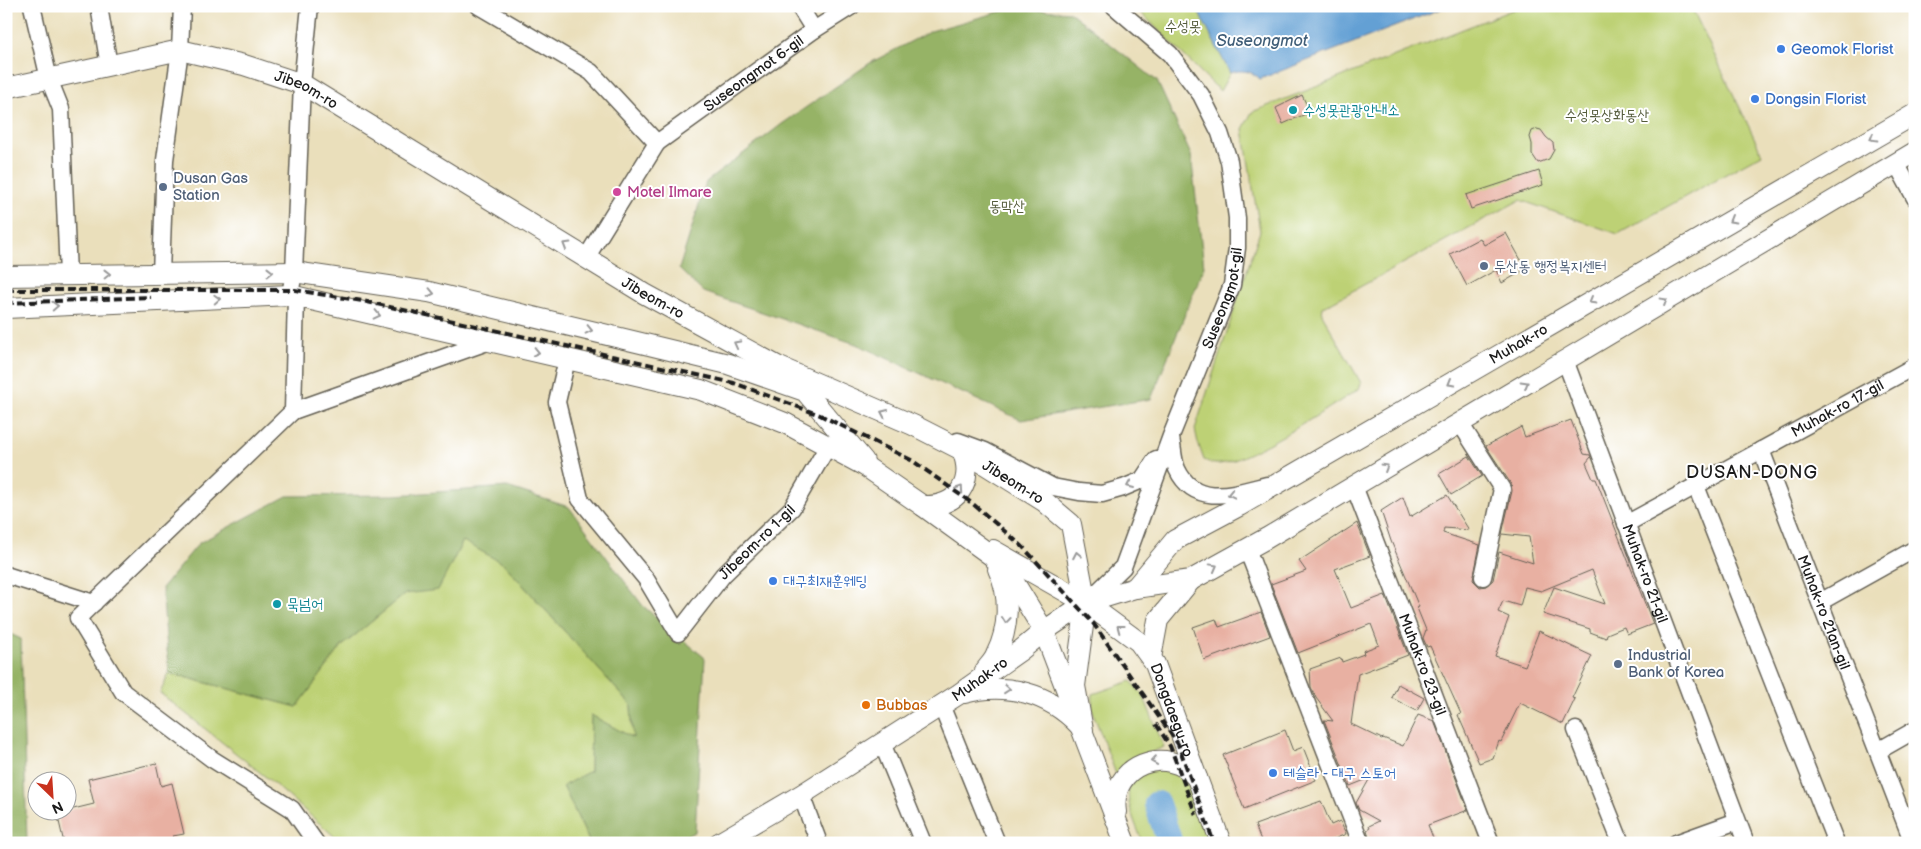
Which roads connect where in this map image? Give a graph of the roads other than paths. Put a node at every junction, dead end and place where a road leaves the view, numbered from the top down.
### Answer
1 (32, 6) edge
2 (99, 6) edge
3 (182, 6) edge
4 (310, 6) edge
5 (480, 6) edge
6 (799, 6) edge
7 (852, 6) edge
8 (1114, 6) edge
9 (814, 30) junction
10 (180, 50) junction
11 (109, 66) junction
12 (49, 79) junction
13 (302, 84) junction
14 (6, 88) edge
15 (1915, 114) edge
16 (657, 143) junction
17 (1915, 152) edge
18 (1896, 163) junction
19 (1915, 198) edge
20 (586, 258) junction
21 (294, 272) junction
22 (161, 274) junction
23 (68, 275) junction
24 (6, 276) edge
25 (293, 296) junction
26 (6, 308) edge
27 (490, 341) junction
28 (567, 359) junction
29 (1564, 360) junction
30 (1915, 366) edge
31 (293, 411) junction
32 (1460, 423) junction
33 (913, 425) junction
34 (1171, 436) junction
35 (828, 446) junction
36 (962, 450) junction
37 (1761, 450) junction
38 (873, 471) junction
39 (1279, 483) junction
40 (1354, 486) junction
41 (1696, 486) junction
42 (923, 506) junction
43 (948, 524) junction
44 (1626, 524) junction
45 (1247, 549) junction
46 (1915, 549) edge
47 (992, 556) junction
48 (6, 575) edge
49 (1484, 577) dead end
50 (1191, 580) junction
51 (1135, 588) junction
52 (1820, 602) junction
53 (94, 603) junction
54 (1086, 603) junction
55 (1044, 631) junction
56 (1150, 658) junction
57 (979, 680) junction
58 (959, 694) junction
59 (941, 705) junction
60 (1084, 730) junction
61 (1576, 730) dead end
62 (1915, 730) edge
63 (882, 743) junction
64 (1878, 751) junction
65 (1197, 778) junction
66 (801, 795) junction
67 (1118, 821) junction
68 (1737, 821) junction
69 (316, 843) edge
70 (720, 843) edge
71 (819, 843) edge
72 (923, 843) edge
73 (997, 843) edge
74 (1125, 843) edge
75 (1221, 843) edge
76 (1361, 843) edge
77 (1490, 843) edge
78 (1622, 843) edge
79 (1676, 843) edge
80 (1746, 843) edge
81 (1836, 843) edge
82 (1913, 843) edge

1 - 12 street
2 - 11 street
3 - 10 street
4 - 13 street
5 - 16 street
6 - 9 street
7 - 9 street, Suseongmot 6-gil
8 - 34 street, Suseongmot-gil
9 - 16 street, Suseongmot 6-gil
10 - 11 main road, Jibeom-ro
10 - 13 main road, Jibeom-ro
10 - 22 street
11 - 12 main road, Jibeom-ro
12 - 14 main road, Jibeom-ro
12 - 23 street
20 -> 13 main road, Jibeom-ro
13 - 21 street
15 -> 39 main road, Muhak-ro
16 - 20 street, Suseongmot 6-gil
17 - 18 main road, Muhak-ro
18 - 19 street
29 -> 18 main road, Muhak-ro
33 -> 20 main road, Jibeom-ro
22 -> 21 main road
21 - 25 street
21 -> 38 main road
23 -> 22 main road
23 - 24 main road
26 -> 25 main road
25 -> 27 main road
25 - 31 street
27 -> 28 main road
27 - 31 street
28 - 35 main road
28 - 35 street, Jibeom-ro 1-gil
32 -> 29 main road, Muhak-ro
29 - 44 street, Muhak-ro 21-gil
30 - 37 street, Muhak-ro 17-gil
31 - 53 street
40 -> 32 main road, Muhak-ro
32 - 49 street
34 -> 33 street
33 - 36 main road, Jibeom-ro
39 -> 34 street
34 - 54 street, Suseongmot-gil
35 - 38 main road
42 -> 36 main road
54 -> 36 main road, Jibeom-ro
37 - 41 street
37 - 52 street, Muhak-ro 21an-gil
38 - 42 main road
39 - 51 main road, Muhak-ro
40 - 45 main road, Muhak-ro
40 - 77 street, Muhak-ro 23-gil
41 - 44 street
41 - 81 street
42 - 43 main road
43 - 47 main road
43 - 54 main road
44 - 68 street, Muhak-ro 21-gil
50 -> 45 main road, Muhak-ro
45 - 76 street
46 - 52 street
47 - 55 main road
47 -> 57 main road
48 - 53 street
50 - 51 main road, Muhak-ro
50 - 56 main road
51 - 54 main road, Muhak-ro
52 - 64 street, Muhak-ro 21an-gil
53 - 69 street
54 - 55 main road, Muhak-ro
56 -> 54 main road, Dongdaegu-ro
54 - 60 main road, Jibeom-ro
55 - 57 main road, Muhak-ro
55 - 60 main road
56 - 65 main road, Dongdaegu-ro
57 - 58 main road, Muhak-ro
58 - 59 main road, Muhak-ro
58 -> 60 main road
59 - 63 main road, Muhak-ro
59 - 73 street
60 - 67 main road
61 - 78 street
62 - 64 street
63 - 66 main road, Muhak-ro
63 - 72 street
64 - 82 street, Muhak-ro 21an-gil
65 -> 67 main road
65 - 75 main road, Dongdaegu-ro
66 - 70 main road, Muhak-ro
66 - 71 street
67 - 74 main road
68 - 79 street
68 - 80 street, Muhak-ro 21-gil

